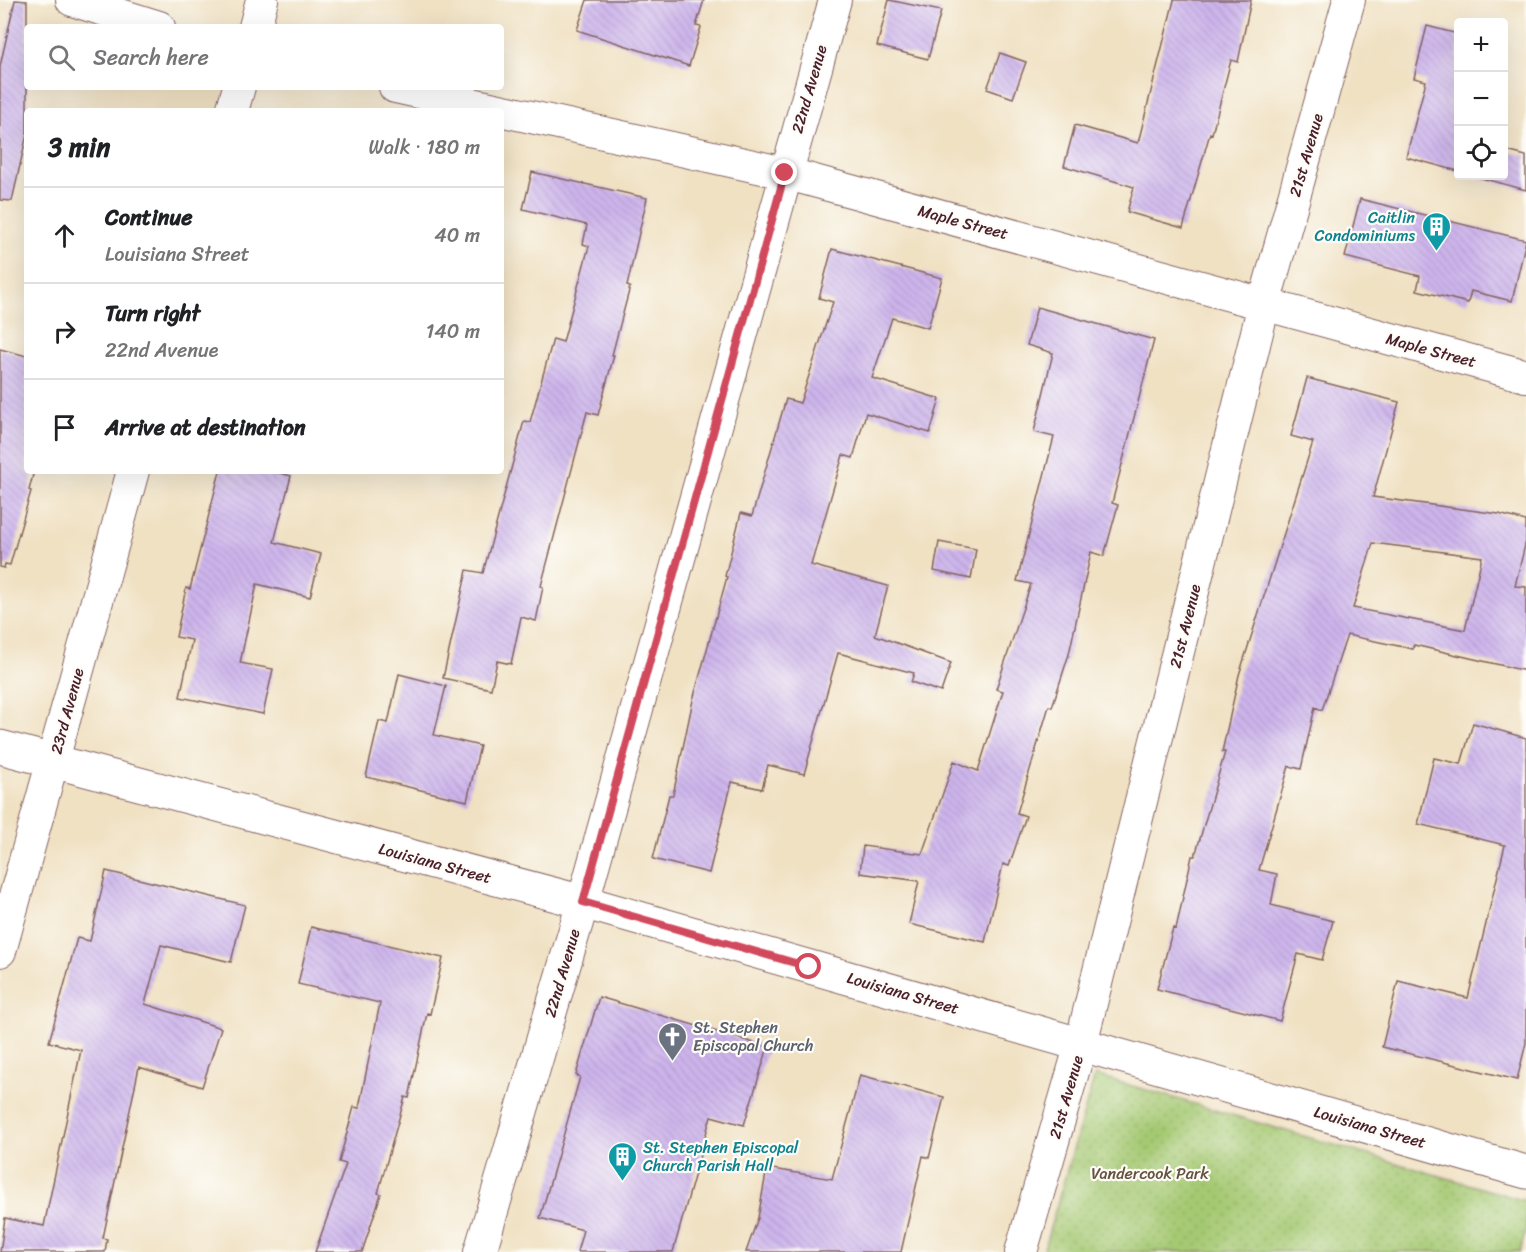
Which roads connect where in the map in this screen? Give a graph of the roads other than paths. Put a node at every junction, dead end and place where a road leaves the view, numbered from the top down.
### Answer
1 (72, 0) edge
2 (262, 0) edge
3 (835, 0) edge
4 (1349, 0) edge
5 (149, 24) edge
6 (256, 24) edge
7 (237, 90) edge
8 (409, 90) edge
9 (233, 108) edge
10 (490, 108) edge
11 (504, 111) edge
12 (785, 173) junction
13 (1264, 304) junction
14 (1526, 376) edge
15 (132, 474) edge
16 (0, 747) edge
17 (54, 761) junction
18 (583, 902) junction
19 (0, 951) edge
20 (1081, 1044) junction
21 (1526, 1172) edge
22 (480, 1252) edge
23 (1021, 1252) edge

1 - 5 street
2 - 6 street
3 - 12 street, 22nd Avenue
4 - 13 street, 21st Avenue
7 - 9 street
8 - 10 street, Maple Street
11 - 12 street, Maple Street
12 - 13 street, Maple Street
12 - 18 street, 22nd Avenue
13 - 14 street, Maple Street
13 - 20 street, 21st Avenue
15 - 17 street, 23rd Avenue
16 - 17 street, Louisiana Street
17 - 18 street, Louisiana Street
17 - 19 street, 23rd Avenue
18 - 20 street, Louisiana Street
18 - 22 street, 22nd Avenue
20 - 21 street, Louisiana Street
20 - 23 street, 21st Avenue

